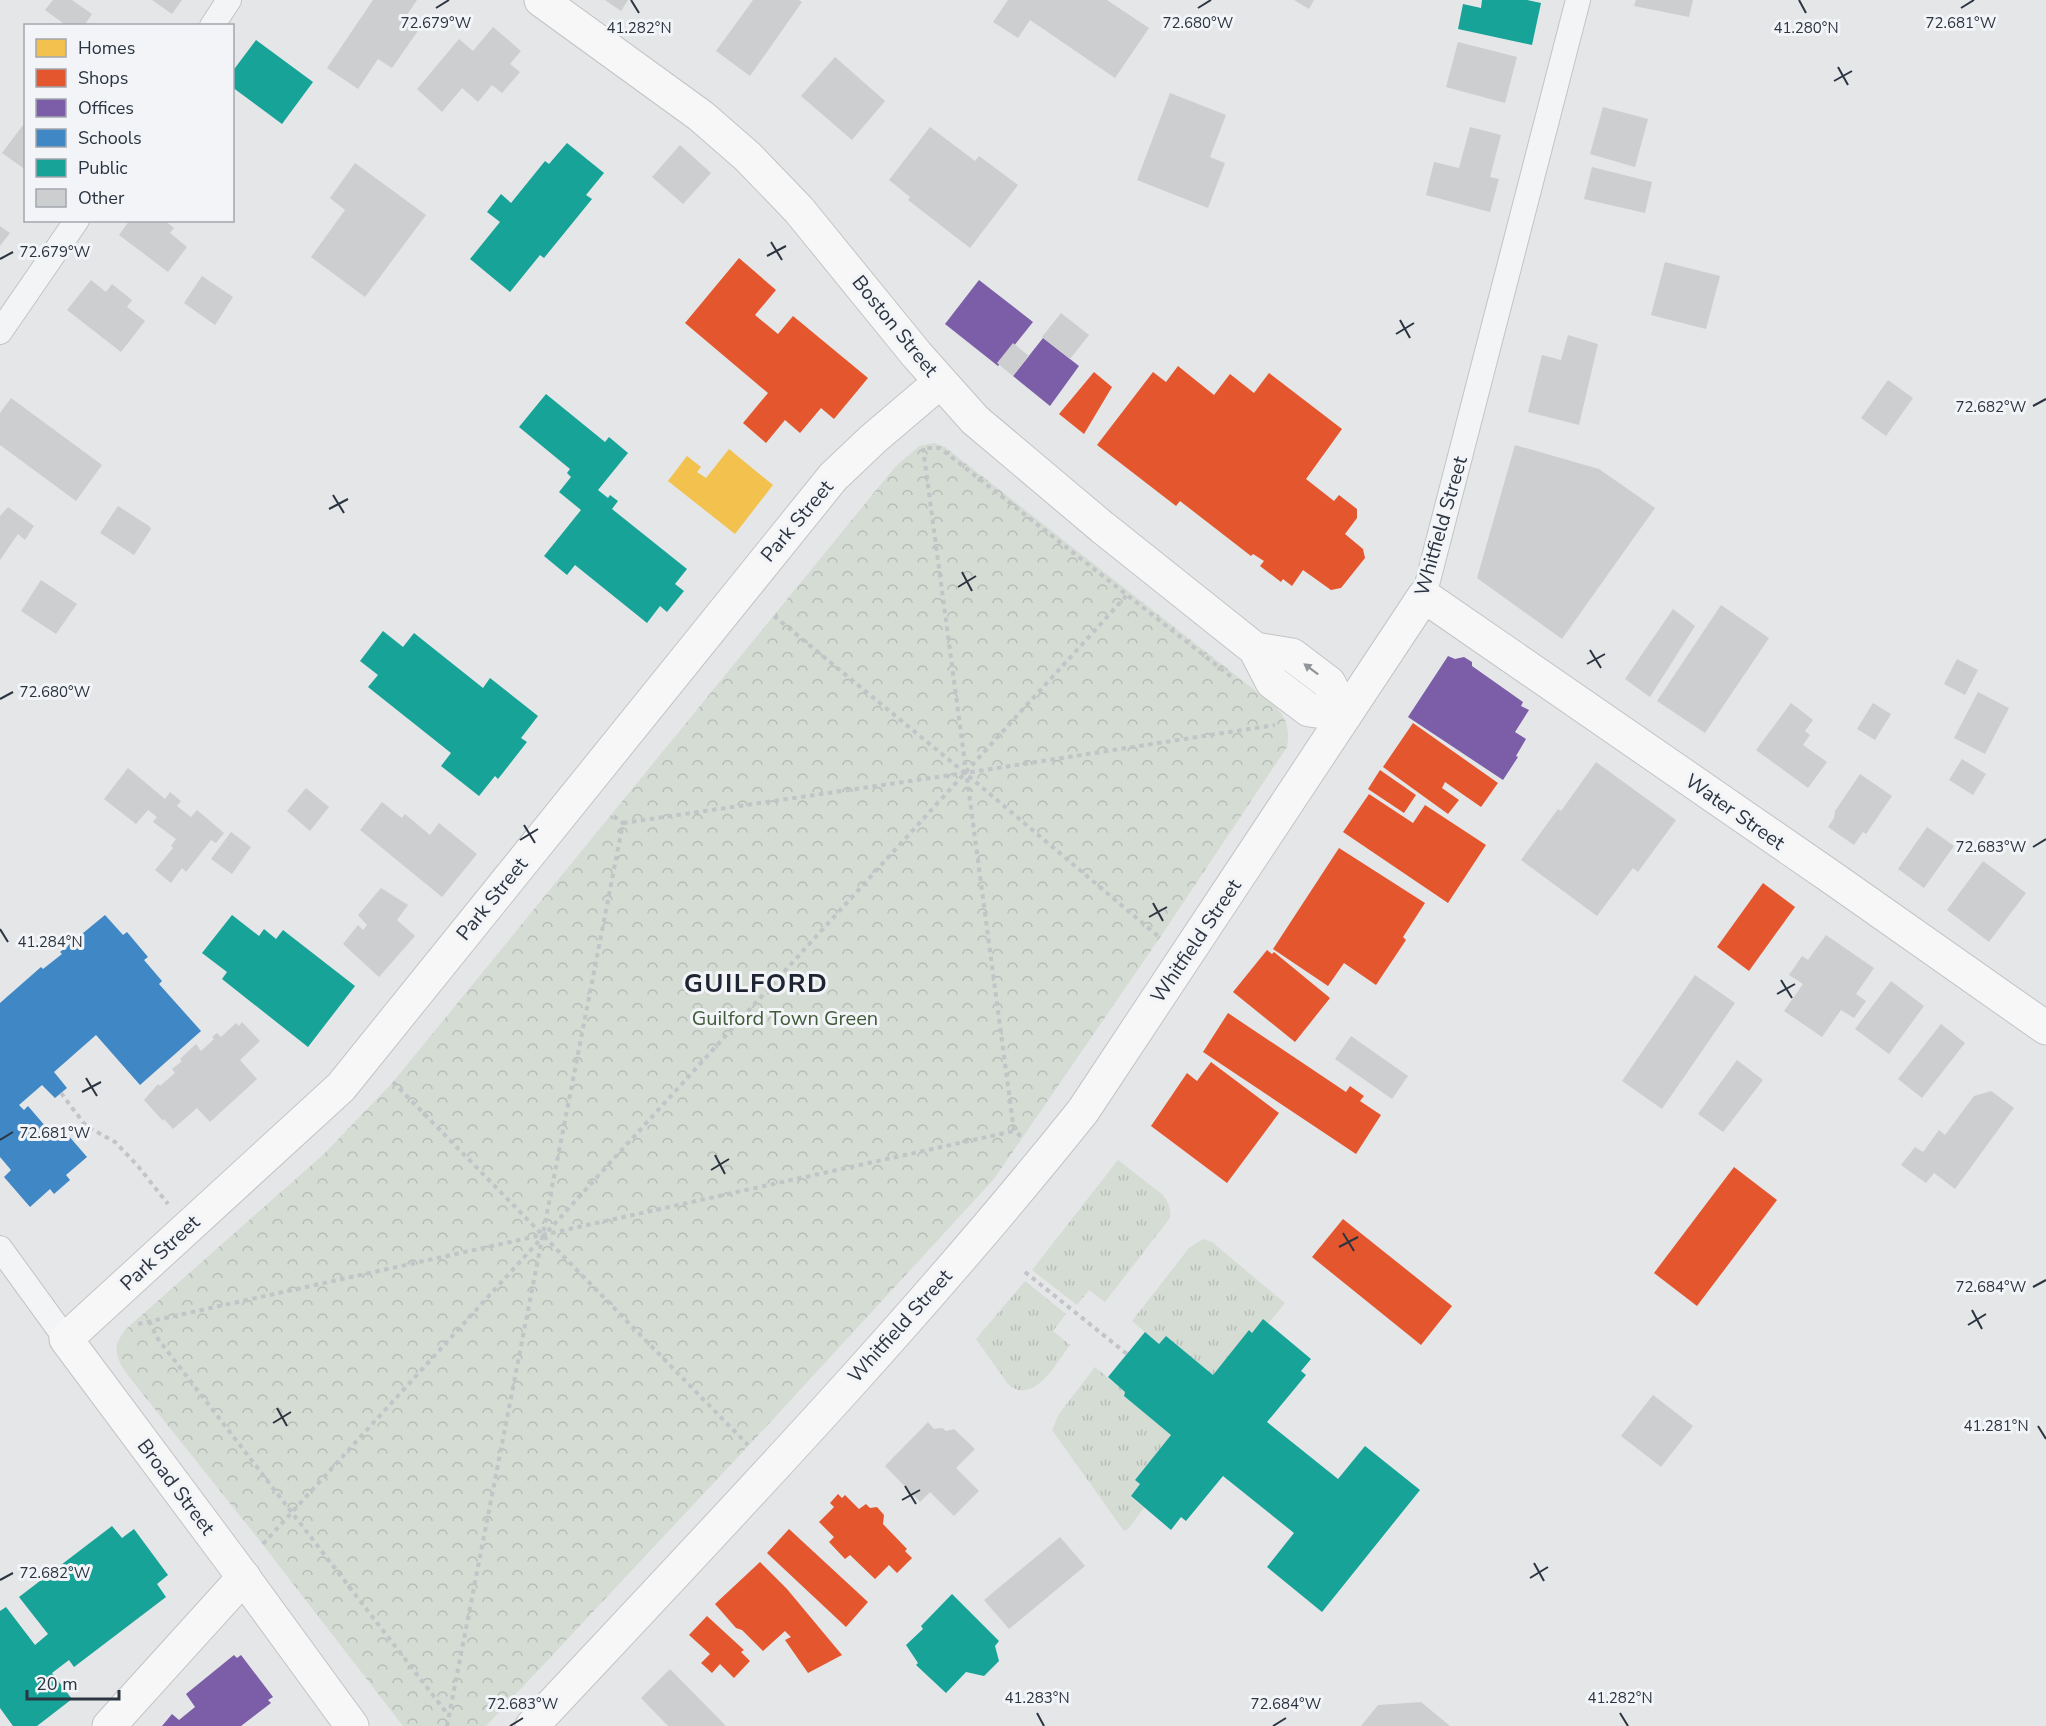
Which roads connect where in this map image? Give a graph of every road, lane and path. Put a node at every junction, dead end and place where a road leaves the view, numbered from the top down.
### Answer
1 (229, 0) edge
2 (541, 0) edge
3 (1578, 0) edge
4 (213, 24) edge
5 (76, 222) edge
6 (0, 332) edge
7 (940, 382) junction
8 (1127, 595) junction
9 (1424, 596) junction
10 (774, 616) dead end
11 (1241, 685) dead end
12 (1345, 715) junction
13 (1285, 723) dead end
14 (965, 773) junction
15 (611, 814) dead end
16 (623, 823) junction
17 (1160, 938) dead end
18 (2046, 1029) edge
19 (393, 1082) dead end
20 (61, 1093) dead end
21 (1014, 1131) junction
22 (1024, 1138) dead end
23 (188, 1227) junction
24 (543, 1235) junction
25 (0, 1248) edge
26 (1025, 1272) dead end
27 (149, 1321) junction
28 (138, 1324) dead end
29 (66, 1339) junction
30 (1127, 1354) dead end
31 (748, 1445) dead end
32 (291, 1512) junction
33 (263, 1544) dead end
34 (244, 1577) junction
35 (449, 1716) junction
36 (109, 1726) edge
37 (352, 1726) edge
38 (447, 1726) edge
39 (532, 1726) edge

1 - 4 street
2 - 7 main road, Boston Street
3 - 9 street, Whitfield Street
5 - 6 street
7 - 12 main road, Boston Street
7 - 23 main road, Park Street
8 - 11 path
8 - 14 path
8 - 14 path
9 - 12 main road, Whitfield Street
9 - 18 main road, Water Street
10 - 14 path
12 - 39 main road, Whitfield Street
13 - 14 path
14 - 16 path
14 - 17 path
14 - 21 path
14 - 24 path
15 - 16 path
16 - 24 path
19 - 24 path
20 - 23 path
21 - 22 path
21 - 24 path
23 - 29 main road, Park Street
24 - 27 path
24 - 31 path
24 - 32 path
24 - 35 path
25 - 29 street, Broad Street
26 - 30 path
27 - 28 path
27 - 32 path
29 - 34 main road, Broad Street
32 - 33 path
32 - 35 path
34 - 36 main road
34 - 37 main road, Broad Street
35 - 38 path

